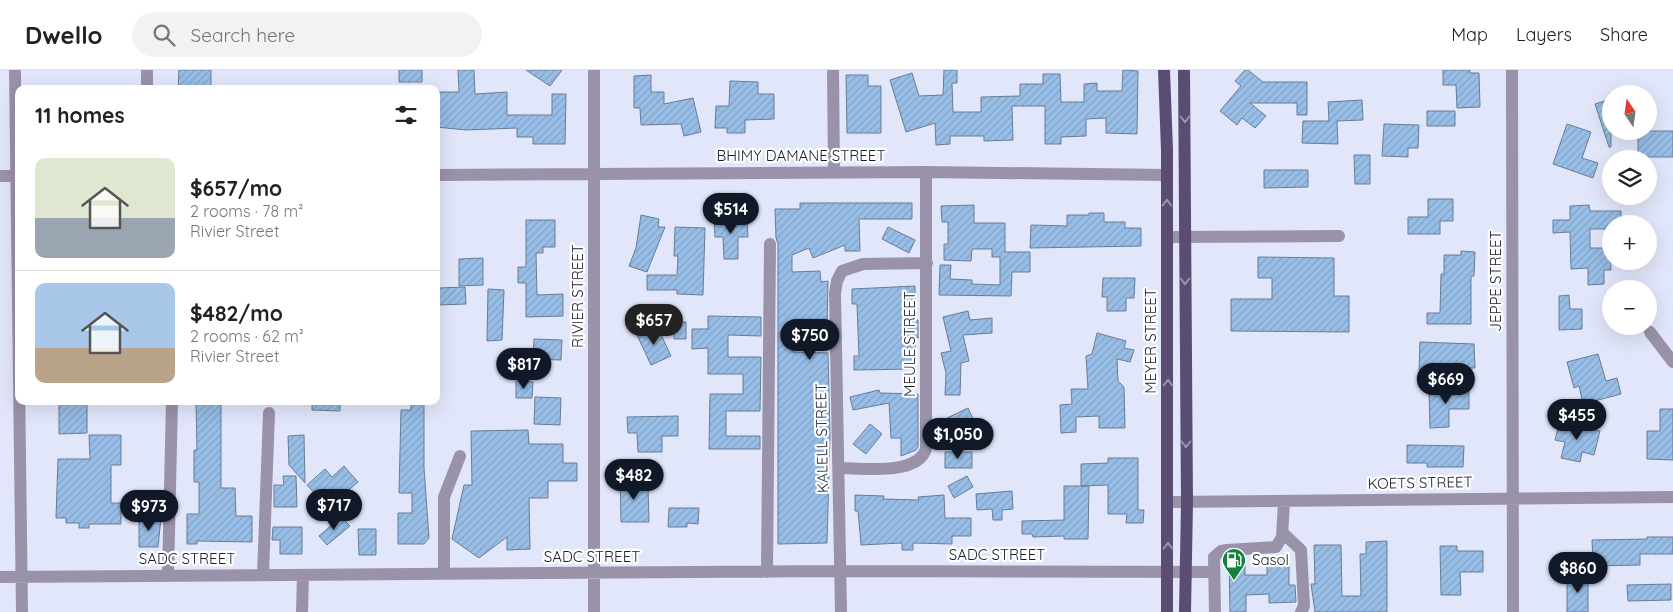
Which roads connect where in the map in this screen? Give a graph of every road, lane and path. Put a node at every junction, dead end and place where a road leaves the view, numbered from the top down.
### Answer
1 (15, 70) edge
2 (147, 70) edge
3 (594, 70) edge
4 (833, 70) edge
5 (1164, 70) edge
6 (1184, 70) edge
7 (1512, 70) edge
8 (15, 85) edge
9 (147, 85) edge
10 (926, 172) junction
11 (595, 173) junction
12 (834, 173) junction
13 (440, 175) edge
14 (1167, 175) junction
15 (0, 176) edge
16 (15, 176) edge
17 (1339, 236) dead end
18 (1167, 237) junction
19 (1185, 237) junction
20 (770, 244) dead end
21 (926, 263) junction
22 (1652, 335) edge
23 (1673, 362) edge
24 (19, 405) edge
25 (172, 405) edge
26 (269, 413) dead end
27 (460, 456) dead end
28 (839, 468) junction
29 (1673, 497) edge
30 (1512, 498) junction
31 (1284, 501) junction
32 (1168, 502) junction
33 (1187, 503) junction
34 (1283, 533) junction
35 (840, 571) junction
36 (1168, 571) junction
37 (1185, 571) junction
38 (767, 572) junction
39 (1214, 572) junction
40 (593, 573) junction
41 (444, 574) junction
42 (263, 575) junction
43 (303, 575) junction
44 (168, 576) junction
45 (0, 577) edge
46 (21, 577) junction
47 (22, 612) edge
48 (302, 612) edge
49 (594, 612) edge
50 (841, 612) edge
51 (1167, 612) edge
52 (1185, 612) edge
53 (1215, 612) edge
54 (1301, 612) edge
55 (1513, 612) edge

1 - 8 street
2 - 9 street
3 - 11 street, RIVIER STREET
4 - 12 street
5 - 14 main road, MEYER STREET
6 -> 19 main road
7 - 30 street, JEPPE STREET
10 - 12 street, BHIMY DAMANE STREET
10 - 14 street, BHIMY DAMANE STREET
10 - 21 street, MEULE STREET
11 - 12 street, BHIMY DAMANE STREET
11 - 13 street, BHIMY DAMANE STREET
11 - 40 street, RIVIER STREET
18 -> 14 main road, MEYER STREET
15 - 16 street
17 - 19 street
18 - 19 street
32 -> 18 main road, MEYER STREET
19 -> 33 main road
20 - 38 street
21 - 28 street, MEULE STREET
21 - 28 street, KALELL STREET
22 - 23 street
24 - 46 street
25 - 44 street
26 - 42 street
27 - 41 street
28 - 35 street, KALELL STREET
29 - 30 street, KOETS STREET
30 - 31 street, KOETS STREET
30 - 55 street, JEPPE STREET
31 - 33 street, KOETS STREET
31 - 34 street
32 - 33 street, KOETS STREET
36 -> 32 main road, MEYER STREET
33 - 37 main road
34 - 39 street
34 - 54 street
35 - 36 street, SADC STREET
35 - 38 street, SADC STREET
35 - 50 street, KALELL STREET
36 - 37 street, SADC STREET
36 - 51 main road, MEYER STREET
37 - 39 street, SADC STREET
37 - 52 main road
38 - 40 street, SADC STREET
39 - 53 street
40 - 41 street, SADC STREET
40 - 49 street, RIVIER STREET
41 - 43 street, SADC STREET
42 - 43 street, SADC STREET
42 - 44 street, SADC STREET
43 - 48 street
44 - 46 street, SADC STREET
45 - 46 street, SADC STREET
46 - 47 street

